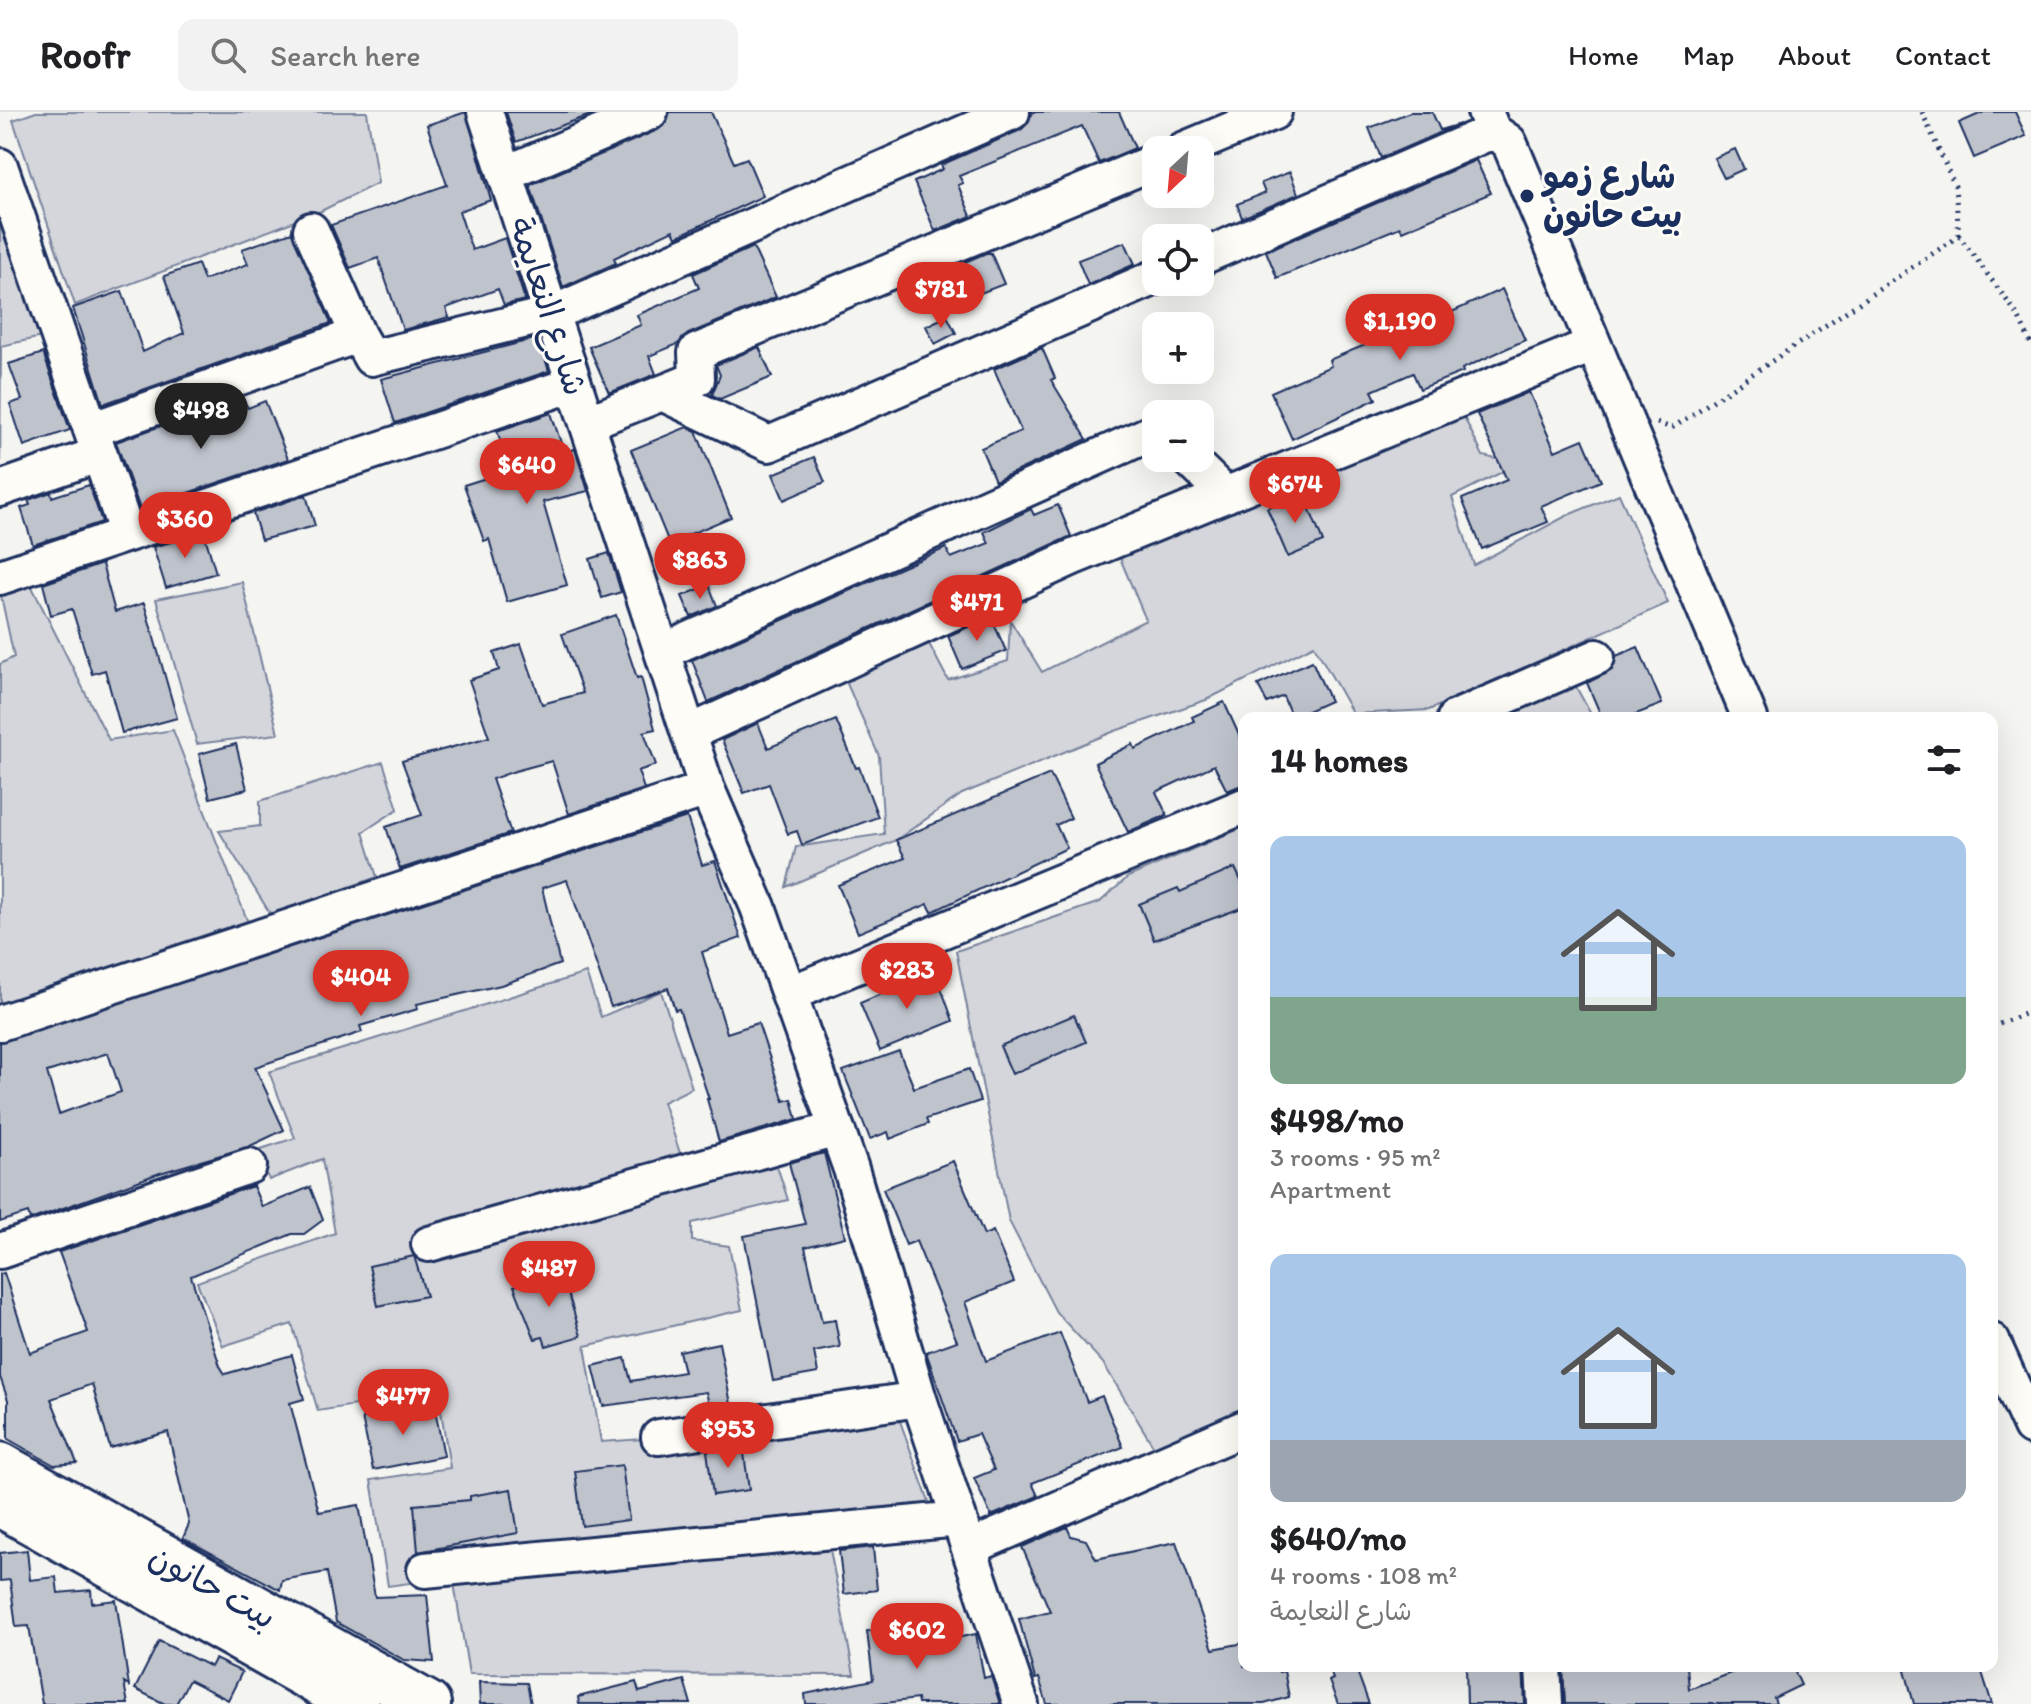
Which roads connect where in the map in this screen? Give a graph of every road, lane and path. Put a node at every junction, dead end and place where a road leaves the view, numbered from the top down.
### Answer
1 (485, 112) edge
2 (650, 112) edge
3 (1012, 112) edge
4 (1274, 112) edge
5 (1922, 112) edge
6 (1489, 122) edge
7 (1214, 137) edge
8 (0, 166) edge
9 (1142, 167) edge
10 (505, 174) junction
11 (6, 202) edge
12 (311, 230) dead end
13 (1959, 236) junction
14 (1214, 251) edge
15 (1142, 283) edge
16 (551, 314) junction
17 (358, 335) junction
18 (2031, 344) edge
19 (1592, 345) junction
20 (574, 384) junction
21 (662, 393) junction
22 (1619, 408) junction
23 (587, 423) junction
24 (1142, 437) edge
25 (95, 442) junction
26 (1202, 472) edge
27 (0, 489) edge
28 (1226, 495) junction
29 (127, 534) junction
30 (0, 577) edge
31 (662, 652) junction
32 (1597, 657) dead end
33 (1469, 712) edge
34 (1747, 712) edge
35 (689, 733) junction
36 (707, 789) junction
37 (1238, 808) edge
38 (789, 994) junction
39 (2031, 1011) edge
40 (0, 1023) edge
41 (1998, 1025) edge
42 (837, 1129) junction
43 (249, 1166) dead end
44 (429, 1244) dead end
45 (0, 1251) edge
46 (1998, 1354) edge
47 (919, 1399) junction
48 (2031, 1427) edge
49 (1238, 1430) edge
50 (659, 1437) dead end
51 (1, 1474) edge
52 (964, 1534) junction
53 (425, 1570) dead end
54 (1543, 1672) edge
55 (356, 1704) edge
56 (428, 1704) edge
57 (1021, 1704) edge
58 (1545, 1704) edge

1 - 10 street, شارع النعايمة
2 - 10 street
3 - 16 street
4 - 7 street
5 - 13 path
6 - 14 street
6 - 19 street
8 - 11 street
9 - 21 street
10 - 16 street, شارع النعايمة
11 - 25 street
12 - 17 street
13 - 18 path
13 - 22 path
15 - 21 street
16 - 17 street
16 - 20 street, شارع النعايمة
17 - 25 street
19 - 22 street
19 - 28 street
20 - 23 street, شارع النعايمة
20 - 29 street
21 - 23 street
22 - 34 street
23 - 31 street, شارع النعايمة
24 - 31 street
25 - 27 street
25 - 29 street
26 - 28 street
28 - 35 street
29 - 30 street
31 - 35 street, شارع النعايمة
32 - 33 street
35 - 36 street, شارع النعايمة
36 - 38 street, شارع النعايمة
36 - 40 street
37 - 38 street
38 - 42 street, شارع النعايمة
39 - 41 path
42 - 44 street
42 - 47 street, شارع النعايمة
43 - 45 street
46 - 48 street
47 - 50 street
47 - 52 street, شارع النعايمة
49 - 52 street
51 - 55 main road, بيت حانون
51 - 56 main road, بيت حانون
52 - 53 street
52 - 57 street, شارع النعايمة
54 - 58 street

